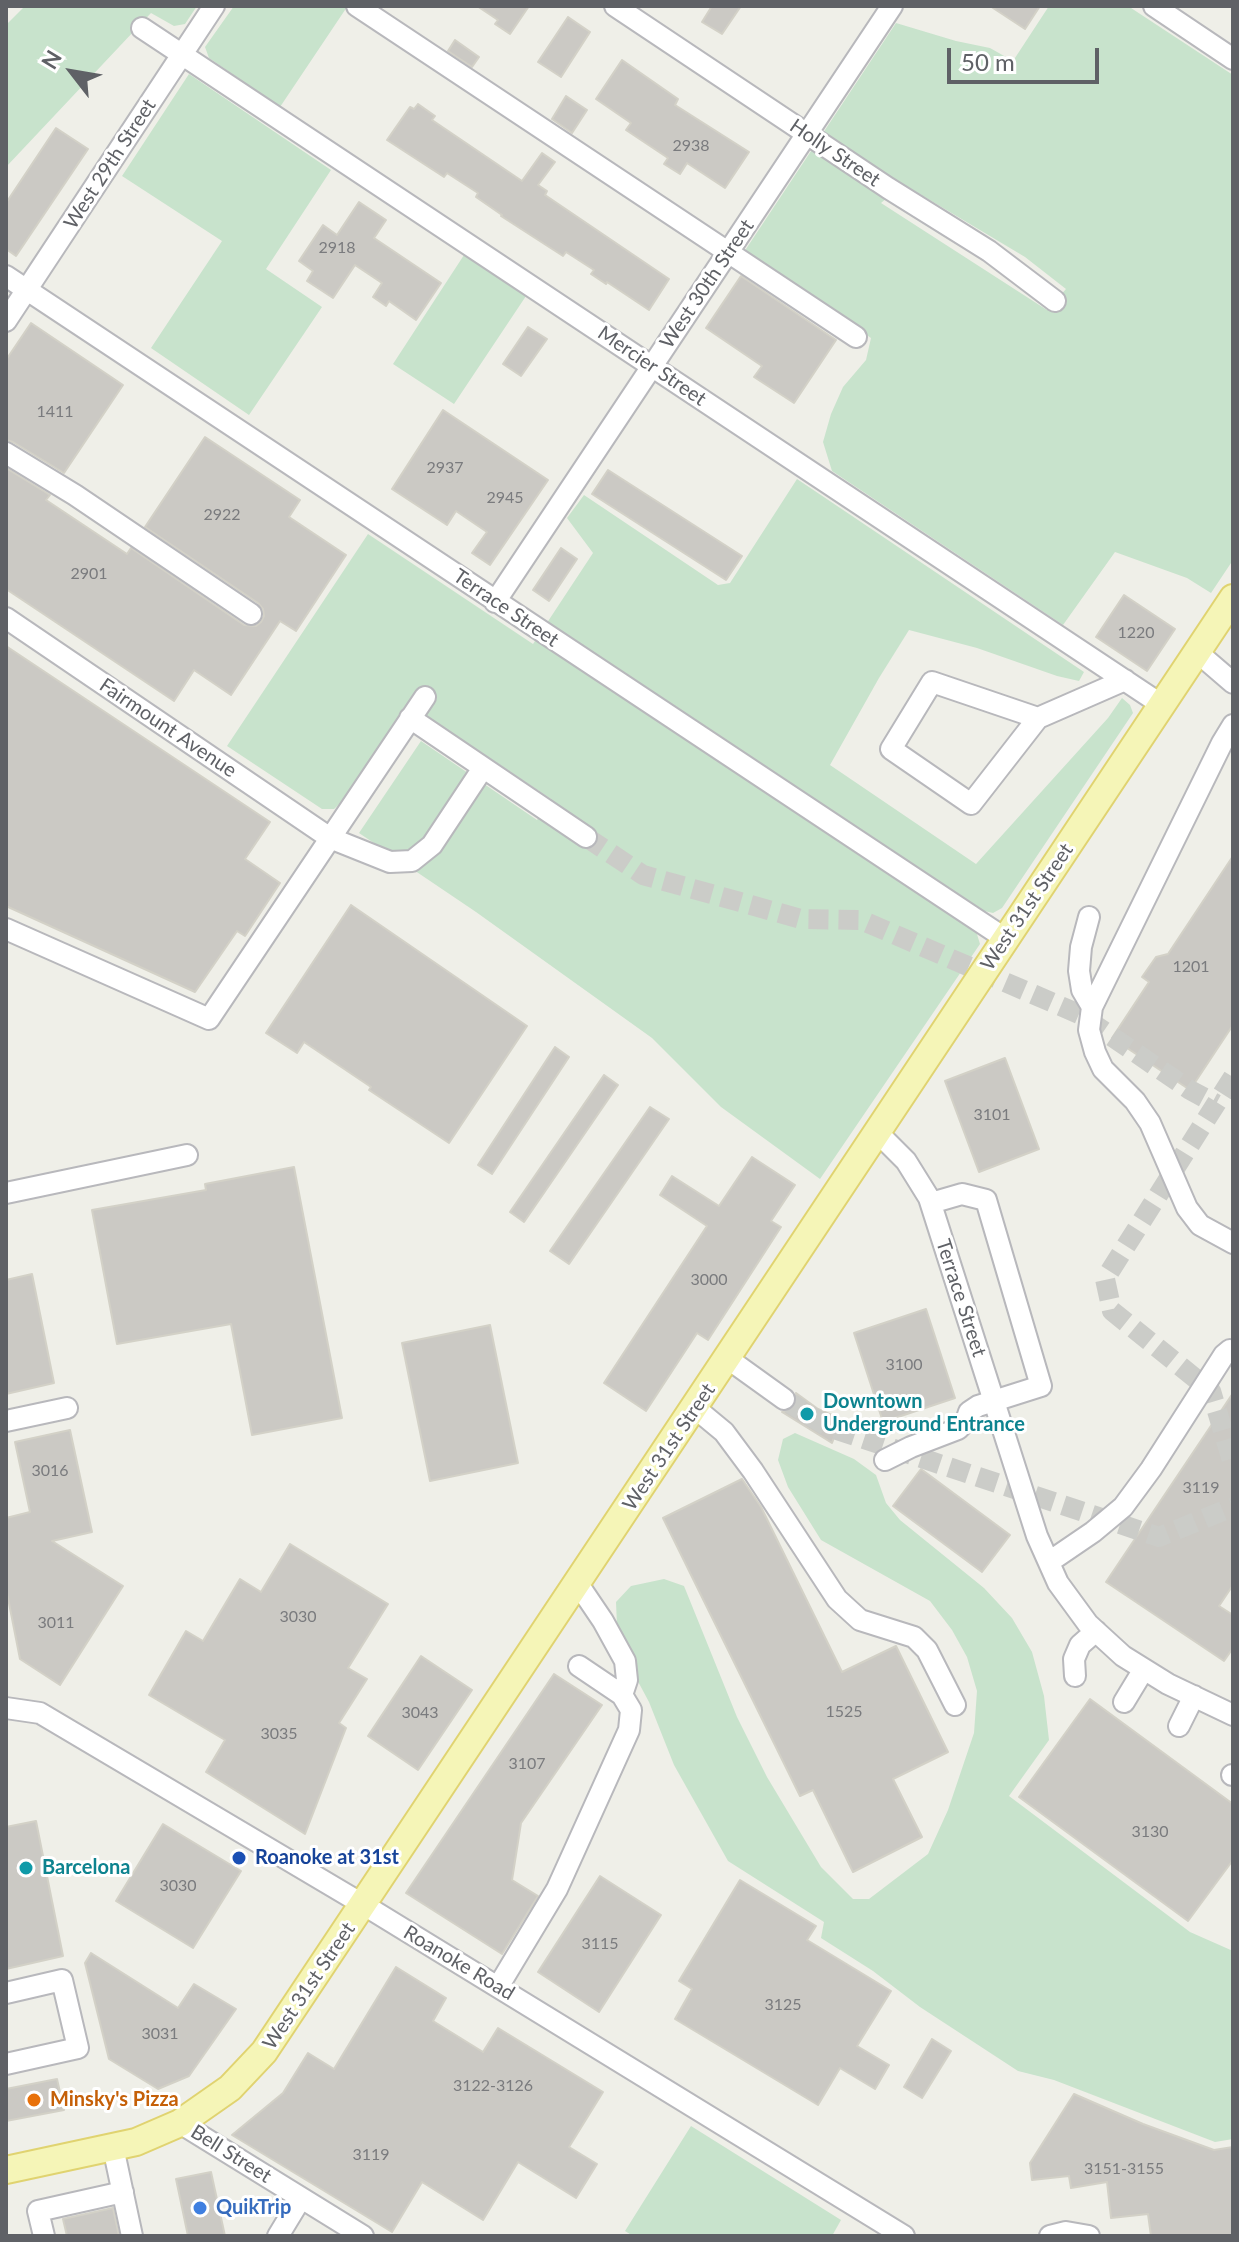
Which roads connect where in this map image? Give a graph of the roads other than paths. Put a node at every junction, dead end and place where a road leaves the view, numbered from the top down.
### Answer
1 (214, 6) edge
2 (357, 6) edge
3 (615, 6) edge
4 (1154, 6) edge
5 (883, 9) edge
6 (142, 28) dead end
7 (182, 54) junction
8 (1233, 59) edge
9 (807, 134) junction
10 (728, 253) junction
11 (6, 276) edge
12 (27, 290) junction
13 (1055, 301) dead end
14 (6, 321) edge
15 (856, 337) dead end
16 (652, 367) junction
17 (6, 453) edge
18 (1233, 598) edge
19 (495, 602) junction
20 (251, 614) dead end
21 (6, 618) edge
22 (1197, 652) junction
23 (1125, 680) junction
24 (1233, 683) edge
25 (425, 697) dead end
26 (1162, 705) junction
27 (410, 718) junction
28 (1038, 718) junction
29 (1233, 725) edge
30 (483, 768) junction
31 (586, 837) tunnel mouth
32 (330, 838) junction
33 (1089, 917) dead end
34 (6, 929) edge
35 (1006, 939) junction
36 (1092, 1007) junction
37 (877, 1132) junction
38 (187, 1155) dead end
39 (6, 1193) edge
40 (931, 1203) junction
41 (1233, 1243) edge
42 (1233, 1351) edge
43 (727, 1358) junction
44 (784, 1399) tunnel mouth
45 (994, 1402) junction
46 (67, 1408) dead end
47 (695, 1408) junction
48 (6, 1421) edge
49 (885, 1460) dead end
50 (1049, 1562) junction
51 (578, 1584) junction
52 (1096, 1631) junction
53 (579, 1666) dead end
54 (1144, 1669) junction
55 (1075, 1676) dead end
56 (622, 1695) junction
57 (1194, 1696) junction
58 (1124, 1702) dead end
59 (955, 1705) dead end
60 (6, 1708) edge
61 (1233, 1715) edge
62 (1179, 1726) dead end
63 (364, 1905) junction
64 (498, 1987) junction
65 (6, 1993) edge
66 (6, 2064) edge
67 (180, 2123) junction
68 (113, 2147) junction
69 (6, 2170) edge
70 (123, 2192) junction
71 (301, 2198) junction
72 (353, 2233) edge
73 (44, 2236) edge
74 (132, 2236) edge
75 (278, 2236) edge
76 (904, 2236) edge
77 (1050, 2236) edge
78 (1089, 2236) edge

1 - 7 street, West 29th Street
2 - 10 street
3 - 9 street, Holly Street
4 - 8 street
5 - 9 street, West 30th Street
6 - 7 street, Mercier Street
7 - 12 street, West 29th Street
7 - 16 street, Mercier Street
9 - 10 street, West 30th Street
9 - 13 street, Holly Street
10 - 15 street
10 - 16 street, West 30th Street
11 - 12 street, Terrace Street
12 - 14 street, West 29th Street
12 - 19 street, Terrace Street
16 - 19 street, West 30th Street
16 - 23 street, Mercier Street
17 - 20 street
18 - 22 main road, West 31st Street
19 - 35 street, Terrace Street
21 - 32 street, Fairmount Avenue
22 - 24 street
22 - 26 main road, West 31st Street
23 - 26 street, Mercier Street
23 - 28 street
25 - 27 street
26 - 35 main road, West 31st Street
27 - 30 street
27 - 32 street
28 - 28 street
29 - 36 street
30 - 31 street
30 - 32 street, Fairmount Avenue
32 - 34 street
33 - 36 street
35 - 37 main road, West 31st Street
36 - 41 street
37 - 40 street, Terrace Street
37 - 43 main road, West 31st Street
38 - 39 street
40 - 45 street, Terrace Street
40 - 45 street
42 - 50 street
43 - 44 street
43 - 47 main road, West 31st Street
45 - 49 street
45 - 50 street, Terrace Street
46 - 48 street
47 - 51 main road, West 31st Street
47 - 59 street
50 - 52 street, Terrace Street
51 - 56 street
51 - 63 main road, West 31st Street
52 - 54 street, Terrace Street
52 - 55 street
53 - 56 street
54 - 57 street, Terrace Street
54 - 58 street
56 - 64 street
57 - 61 street, Terrace Street
57 - 62 street
60 - 63 street, Roanoke Road
63 - 64 street, Roanoke Road
63 - 67 main road, West 31st Street
64 - 76 street, Roanoke Road
65 - 66 street
67 - 68 main road, West 31st Street
67 - 71 street, Bell Street
68 - 69 main road, West 31st Street
68 - 70 street
70 - 73 street
70 - 74 street
71 - 72 street, Bell Street
71 - 75 street
77 - 78 street

